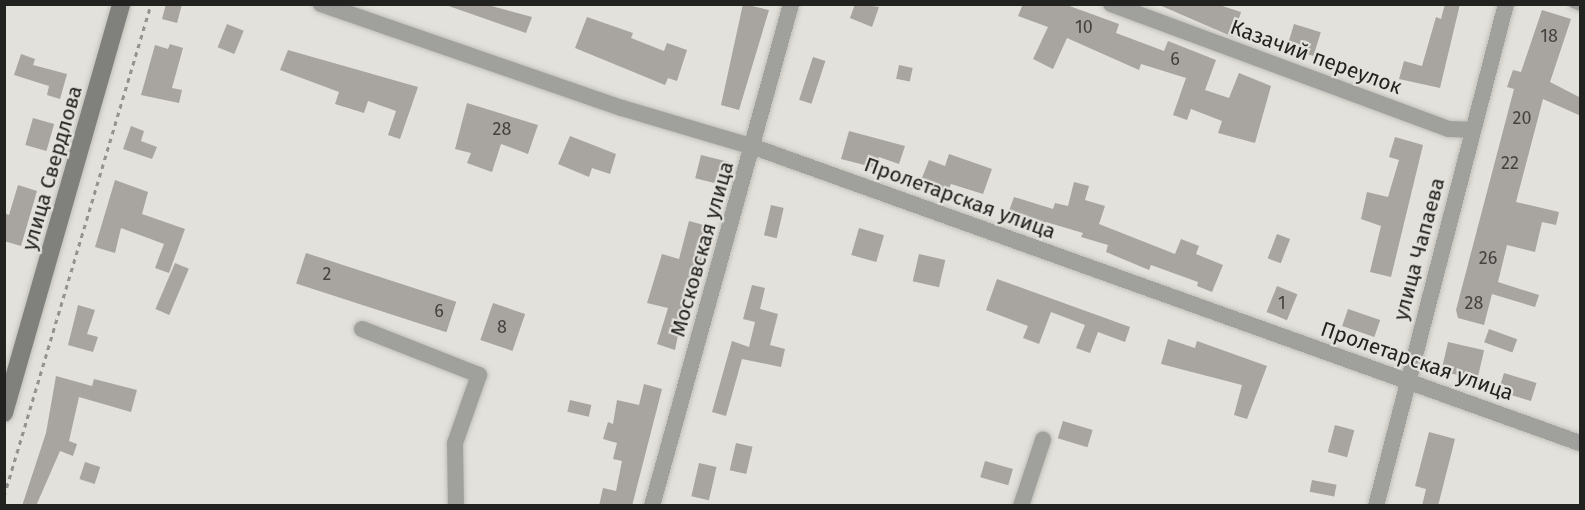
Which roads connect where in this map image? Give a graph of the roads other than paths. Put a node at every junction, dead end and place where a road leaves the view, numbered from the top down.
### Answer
1 (121, 4) edge
2 (321, 4) edge
3 (791, 4) edge
4 (1111, 4) edge
5 (1506, 4) edge
6 (1573, 4) edge
7 (1581, 7) edge
8 (1473, 130) junction
9 (754, 147) junction
10 (363, 329) dead end
11 (1407, 382) junction
12 (4, 413) edge
13 (1043, 440) dead end
14 (1581, 443) edge
15 (456, 506) edge
16 (652, 506) edge
17 (1021, 506) edge
18 (1376, 506) edge

1 - 12 street, улица Свердлова
2 - 9 street, Пролетарская улица
3 - 9 street, Московская улица
4 - 8 street, Казачий переулок
5 - 8 street, улица Чапаева
6 - 7 lane
8 - 11 street, улица Чапаева
9 - 11 street, Пролетарская улица
9 - 16 street, Московская улица
10 - 15 street
11 - 14 street, Пролетарская улица
11 - 18 street, улица Чапаева
13 - 17 street

